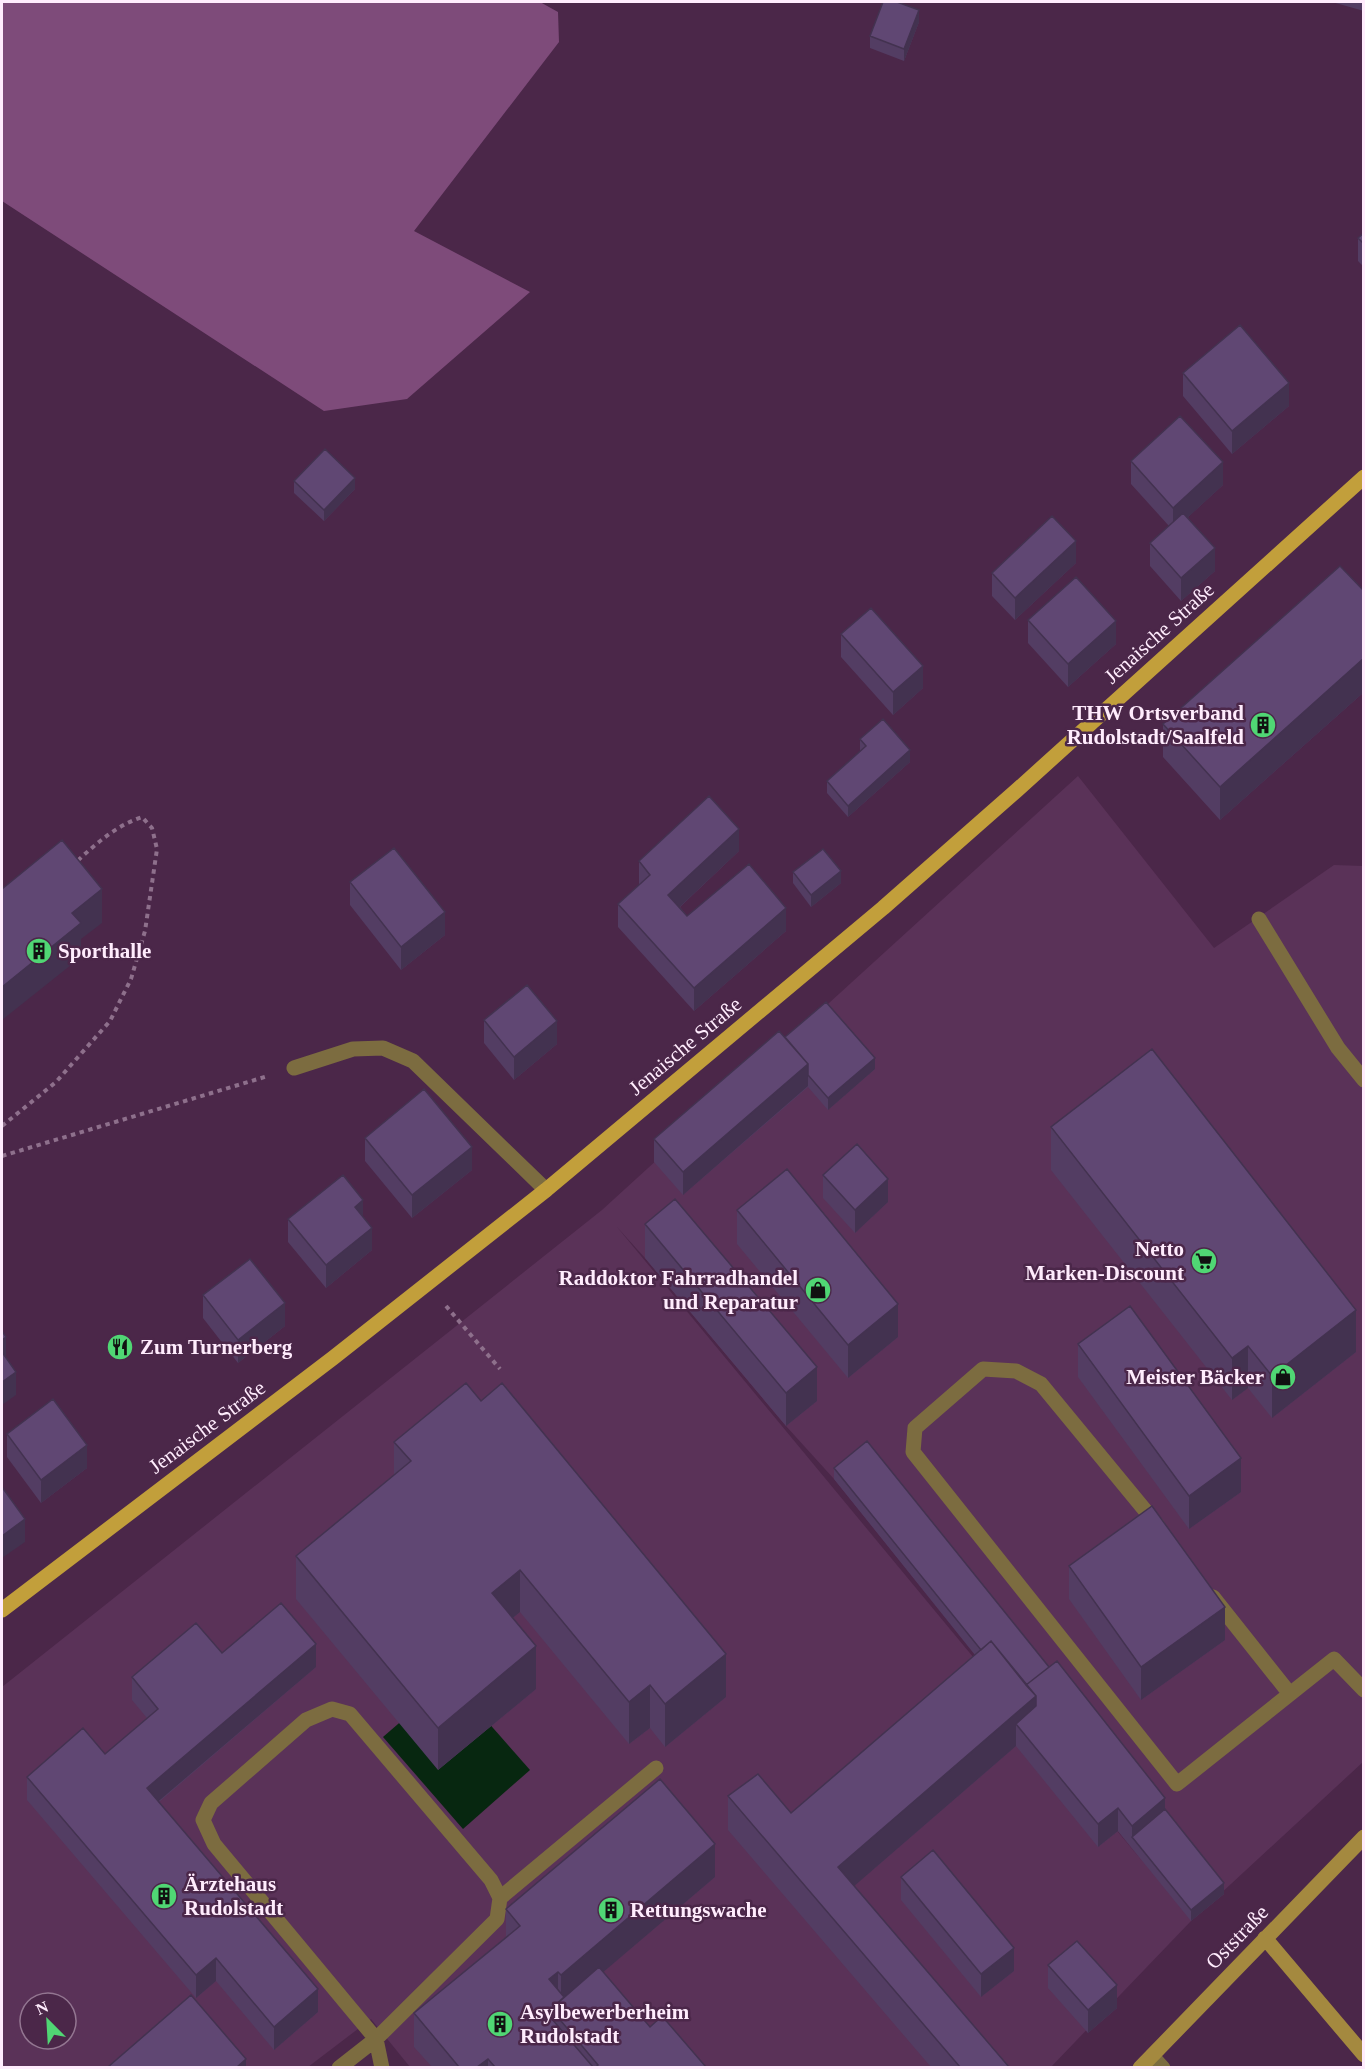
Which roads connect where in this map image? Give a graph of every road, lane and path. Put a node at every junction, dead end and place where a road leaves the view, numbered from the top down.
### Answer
1 (1364, 477) edge
2 (71, 867) edge
3 (1259, 919) dead end
4 (294, 1068) joint
5 (1364, 1080) edge
6 (2, 1126) edge
7 (2, 1156) edge
8 (546, 1190) junction
9 (461, 1322) dead end
10 (500, 1370) dead end
11 (1168, 1539) edge
12 (1204, 1584) edge
13 (2, 1610) edge
14 (1364, 1690) edge
15 (1290, 1694) junction
16 (656, 1768) dead end
17 (1364, 1837) edge
18 (500, 1898) junction
19 (1265, 1938) junction
20 (376, 2039) junction
21 (1364, 2055) edge
22 (1152, 2056) junction
23 (339, 2067) edge
24 (382, 2067) edge
25 (1140, 2067) edge
26 (1163, 2067) edge

1 - 8 main road, Jenaische Straße
2 - 6 path
3 - 5 lane
4 - 7 path
4 - 8 lane
8 - 13 main road, Jenaische Straße
9 - 10 path
11 - 15 lane
12 - 15 lane
14 - 15 lane
16 - 18 lane
17 - 19 main road, Oststraße
18 - 20 lane
18 - 20 lane
19 - 21 main road
19 - 22 main road, Oststraße
20 - 23 lane
20 - 24 lane
22 - 25 main road, Oststraße
22 - 26 lane

